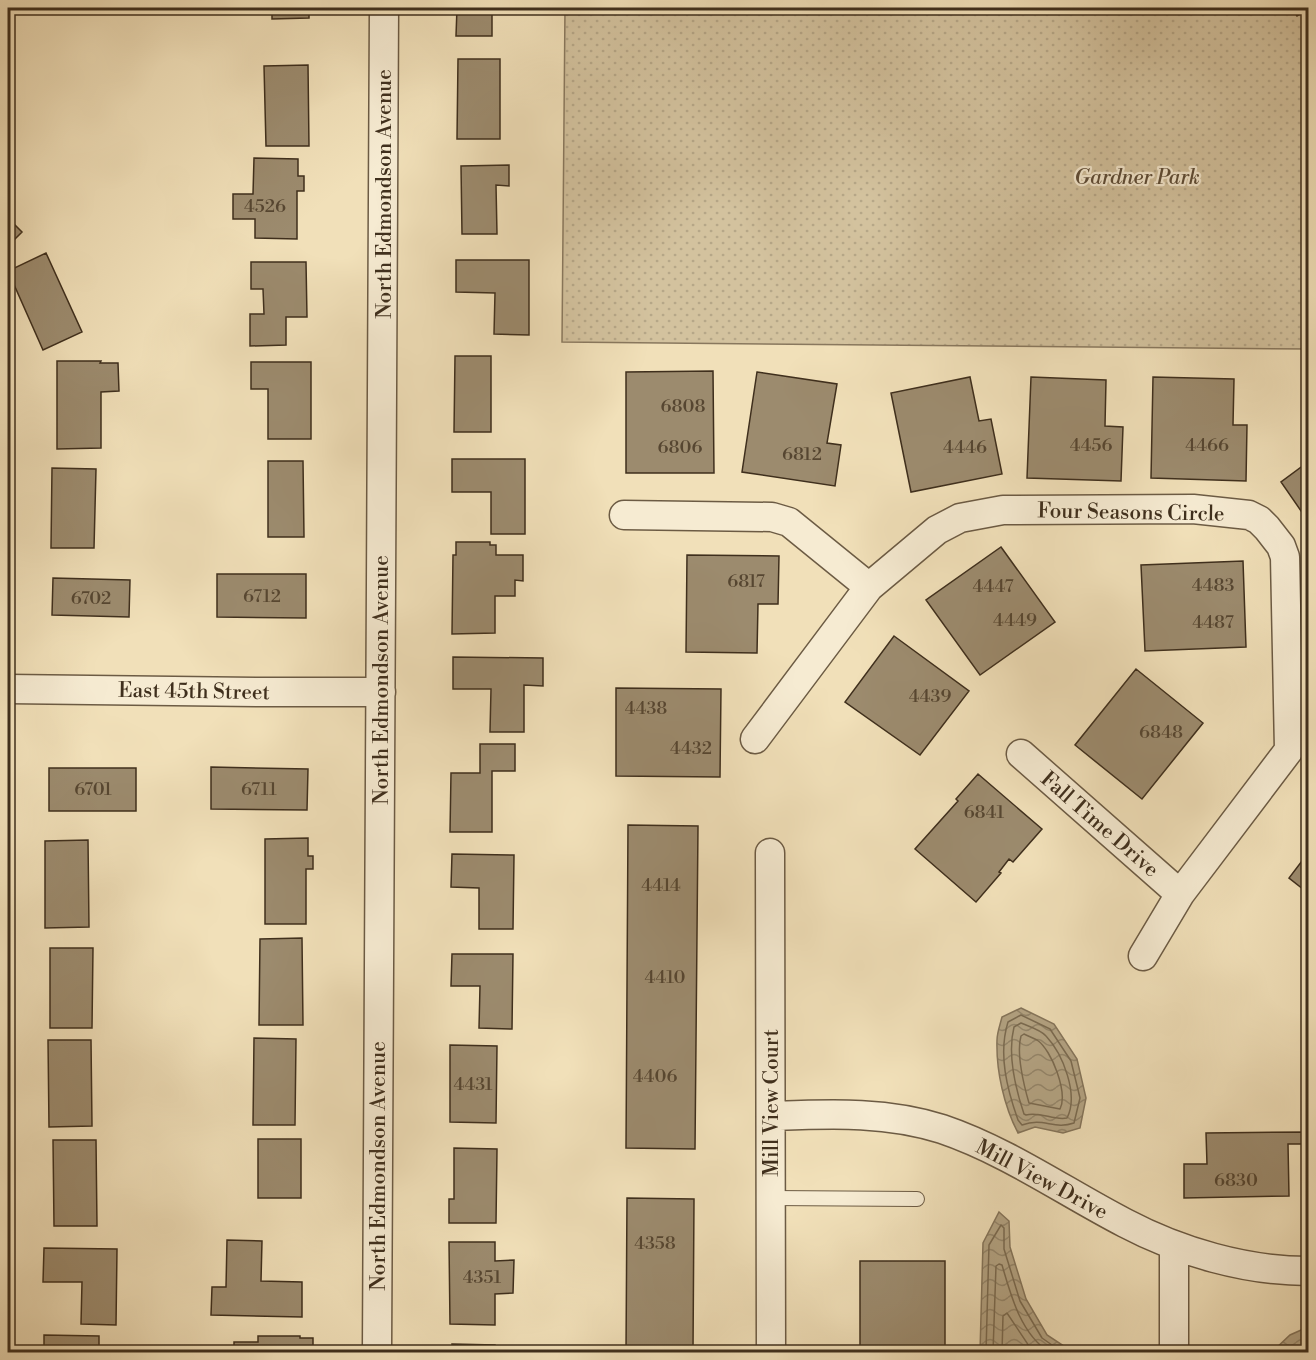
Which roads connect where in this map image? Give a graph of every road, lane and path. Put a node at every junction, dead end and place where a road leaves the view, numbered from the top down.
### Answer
1 (384, 8) edge
2 (624, 515) dead end
3 (869, 587) junction
4 (8, 689) edge
5 (381, 692) junction
6 (755, 739) dead end
7 (1299, 746) edge
8 (1021, 754) dead end
9 (770, 853) dead end
10 (1180, 894) junction
11 (1143, 956) dead end
12 (771, 1116) junction
13 (771, 1198) junction
14 (917, 1199) dead end
15 (1174, 1245) junction
16 (1308, 1270) edge
17 (377, 1353) edge
18 (771, 1353) edge
19 (1174, 1353) edge

1 - 5 street, North Edmondson Avenue
2 - 3 street
3 - 6 street, Four Seasons Circle
3 - 7 street, Four Seasons Circle
4 - 5 street, East 45th Street
5 - 17 street, North Edmondson Avenue
7 - 10 street, Four Seasons Circle
8 - 10 street, Fall Time Drive
9 - 12 street, Mill View Court
10 - 11 street, Four Seasons Circle
12 - 13 street, Mill View Court
12 - 15 street, Mill View Drive
13 - 14 lane
13 - 18 street, Mill View Court
15 - 16 street, Mill View Drive
15 - 19 street

